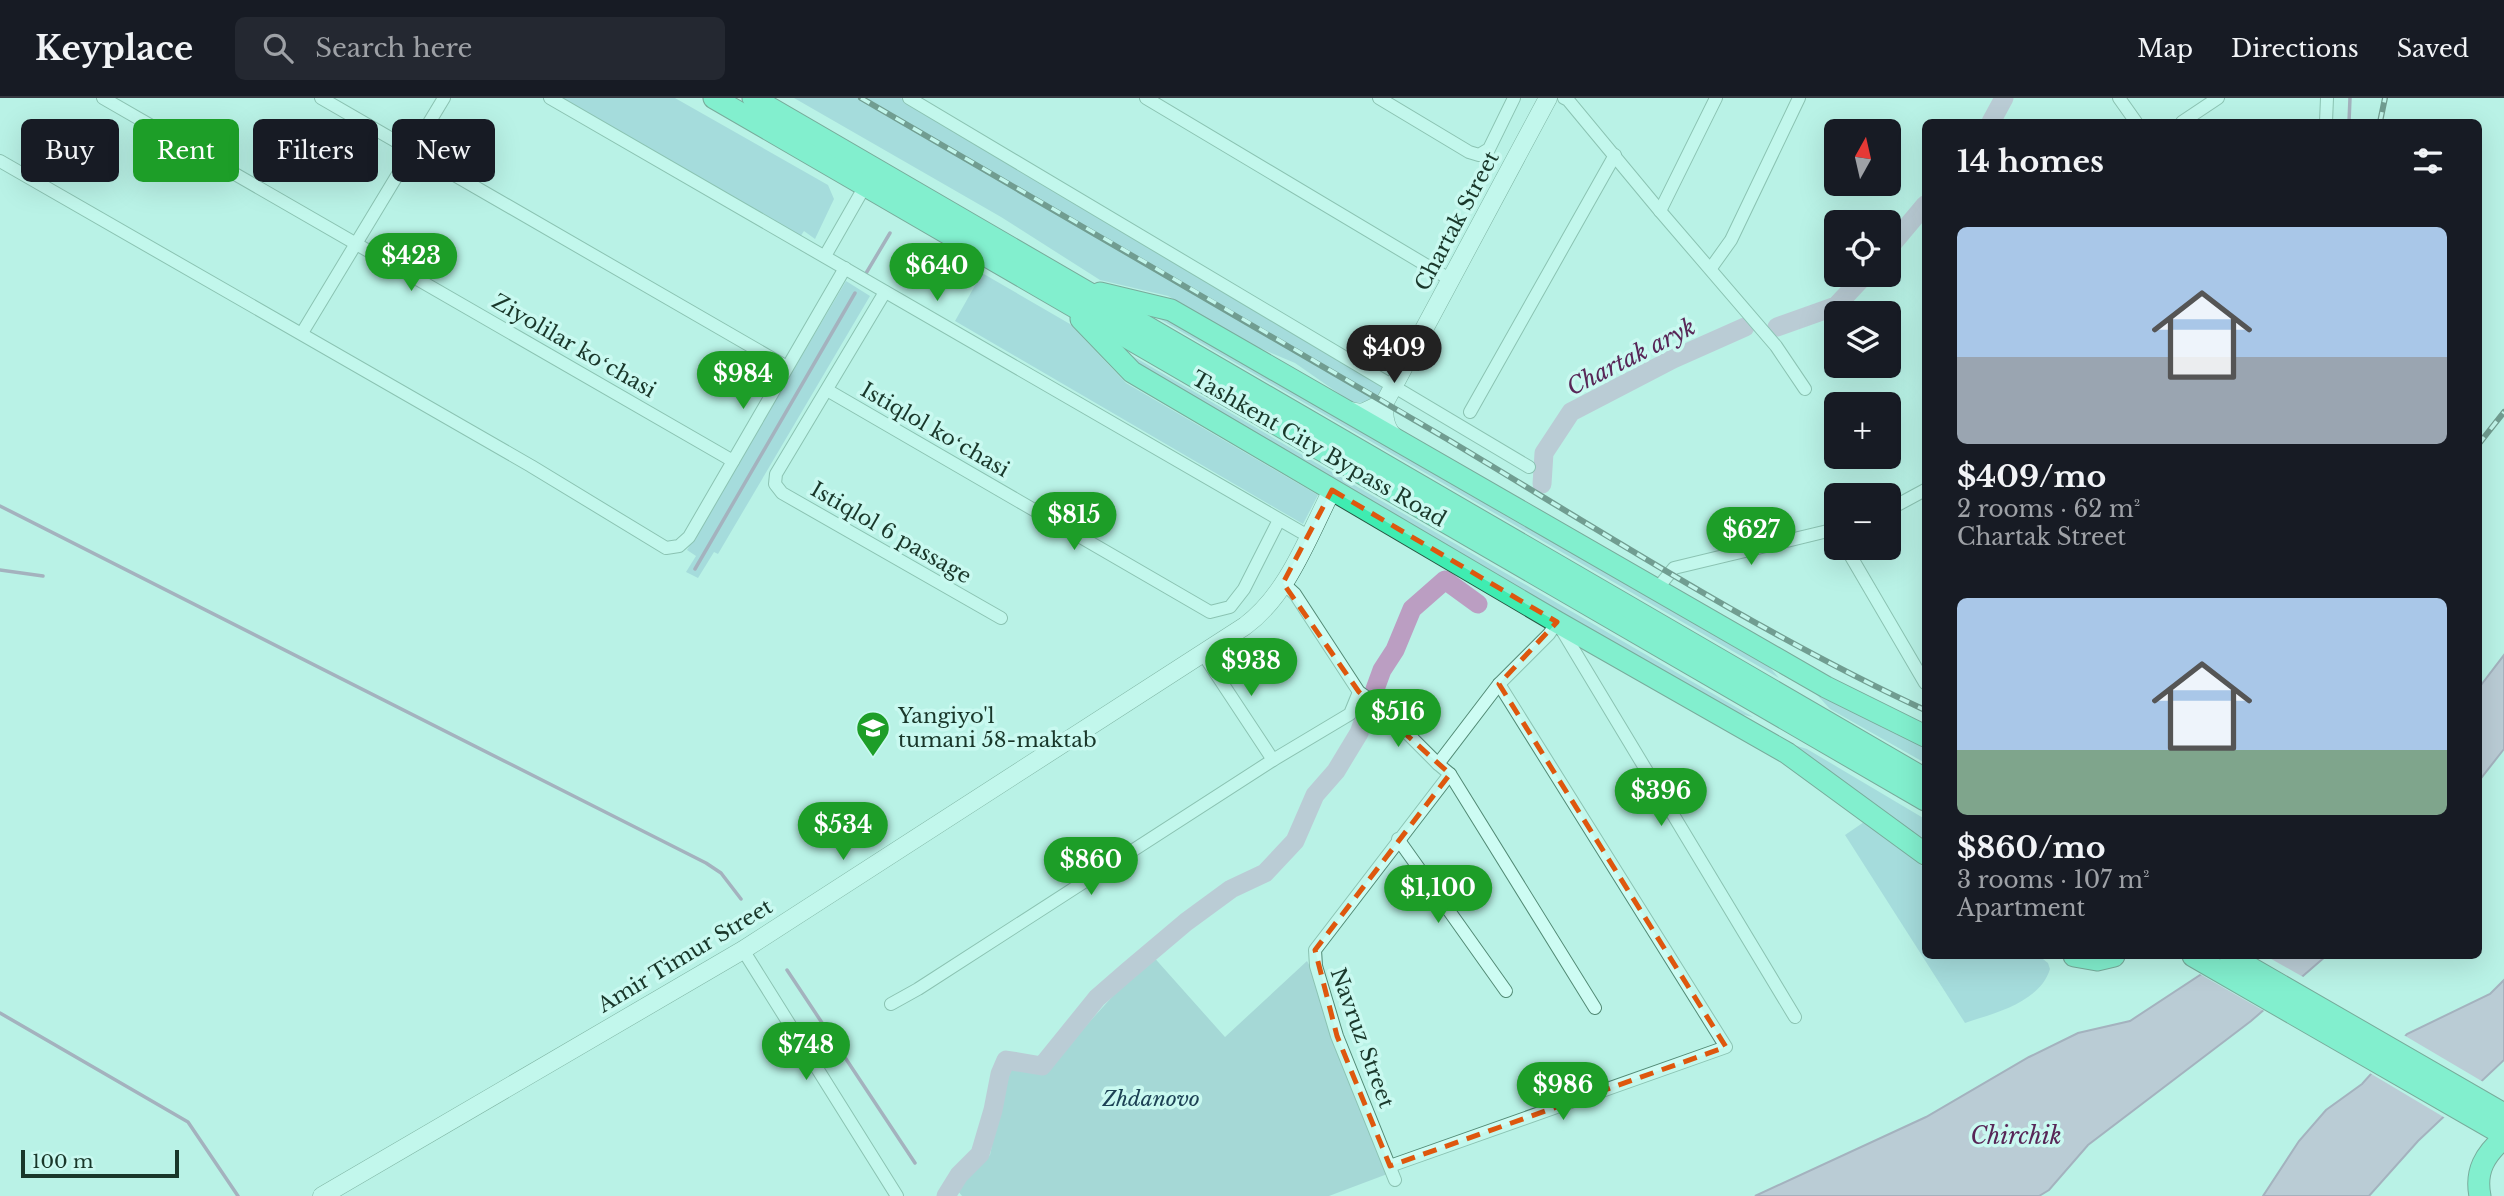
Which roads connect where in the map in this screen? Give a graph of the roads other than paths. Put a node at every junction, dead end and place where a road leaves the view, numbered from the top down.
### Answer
1 (103, 98) edge
2 (321, 98) edge
3 (444, 98) edge
4 (550, 98) edge
5 (714, 98) edge
6 (752, 98) edge
7 (1146, 98) edge
8 (1379, 98) edge
9 (1514, 98) edge
10 (1548, 98) edge
11 (1564, 98) edge
12 (1716, 98) edge
13 (1799, 98) edge
14 (2119, 98) edge
15 (2218, 98) edge
16 (2327, 98) edge
17 (917, 100) edge
18 (432, 119) edge
19 (2134, 119) edge
20 (2186, 119) edge
21 (2326, 119) edge
22 (392, 139) edge
23 (1615, 155) junction
24 (0, 161) edge
25 (870, 177) junction
26 (394, 182) edge
27 (467, 182) edge
28 (1660, 211) junction
29 (358, 243) junction
30 (825, 256) junction
31 (845, 268) junction
32 (1711, 268) junction
33 (1451, 280) junction
34 (886, 292) junction
35 (1071, 295) junction
36 (302, 333) junction
37 (787, 367) junction
38 (1805, 389) dead end
39 (827, 390) junction
40 (1390, 395) junction
41 (1343, 409) junction
42 (1470, 412) dead end
43 (1399, 442) junction
44 (733, 461) junction
45 (1529, 467) dead end
46 (1332, 490) junction
47 (1922, 492) edge
48 (1901, 503) edge
49 (1279, 520) junction
50 (1824, 532) edge
51 (1308, 536) junction
52 (1853, 560) edge
53 (1283, 583) junction
54 (1656, 590) junction
55 (1001, 618) dead end
56 (1557, 622) junction
57 (1761, 651) junction
58 (1203, 654) junction
59 (1922, 678) edge
60 (1499, 684) junction
61 (1362, 694) junction
62 (1721, 717) junction
63 (1922, 735) edge
64 (1840, 740) junction
65 (1273, 760) junction
66 (1438, 764) junction
67 (1450, 774) junction
68 (1922, 778) edge
69 (1922, 798) edge
70 (1398, 839) junction
71 (1922, 852) edge
72 (743, 950) junction
73 (2198, 959) edge
74 (2235, 959) edge
75 (1506, 991) dead end
76 (891, 1004) dead end
77 (1595, 1008) dead end
78 (1795, 1017) dead end
79 (2504, 1114) edge
80 (2504, 1137) edge
81 (1390, 1166) junction
82 (1395, 1180) dead end
83 (322, 1196) edge
84 (897, 1196) edge
85 (2480, 1196) edge

1 - 29 street, Ziyolilar koʻchasi
2 - 22 street
3 - 18 street
4 - 30 street
5 - 25 highway, Tashkent City Bypass Road
6 - 25 highway, Tashkent City Bypass Road
7 - 33 street
8 - 9 street
10 - 33 main road, Chartak Street
11 - 23 street
12 - 28 street
13 - 32 street
14 - 19 street
15 - 20 street
16 - 21 street
17 - 40 street
23 - 28 street
23 - 42 street
24 - 36 street
25 - 30 street
25 - 35 highway, Tashkent City Bypass Road
26 - 29 street
27 - 37 street
28 - 32 street
29 - 36 street
29 - 44 street, Ziyolilar koʻchasi
30 - 31 street
31 - 34 street
31 - 37 street
32 - 38 street
33 - 40 main road, Chartak Street
34 - 39 street
34 - 49 street
35 - 41 highway
35 - 46 highway
35 - 64 highway, Tashkent City Bypass Road
36 - 44 street
37 - 44 street
39 - 49 street, Istiqlol koʻchasi
39 - 55 street, Istiqlol 6 passage
40 - 41 main road
40 - 43 main road
40 - 45 street
41 - 43 highway
43 - 54 highway
46 - 51 main road, Amir Timur Street
46 - 56 highway
47 - 48 street
49 - 51 street
50 - 54 street
51 - 53 main road, Amir Timur Street
52 - 59 street
53 - 58 main road, Amir Timur Street
53 - 61 street
54 - 57 highway
56 - 60 street
56 - 62 highway
56 - 78 street
57 - 63 highway
57 - 64 highway
58 - 65 street
58 - 72 main road, Amir Timur Street
60 - 66 street
60 - 81 street
61 - 65 street
61 - 66 street
62 - 64 highway
62 - 71 highway
64 - 68 highway, Tashkent City Bypass Road
64 - 69 highway, Tashkent City Bypass Road
65 - 76 street
66 - 67 street
67 - 70 street, Navruz Street
67 - 77 street
70 - 75 street
70 - 81 street, Navruz Street
72 - 83 main road, Amir Timur Street
72 - 84 street
73 - 80 highway
74 - 79 highway
80 - 85 highway
81 - 82 street, Navruz Street

